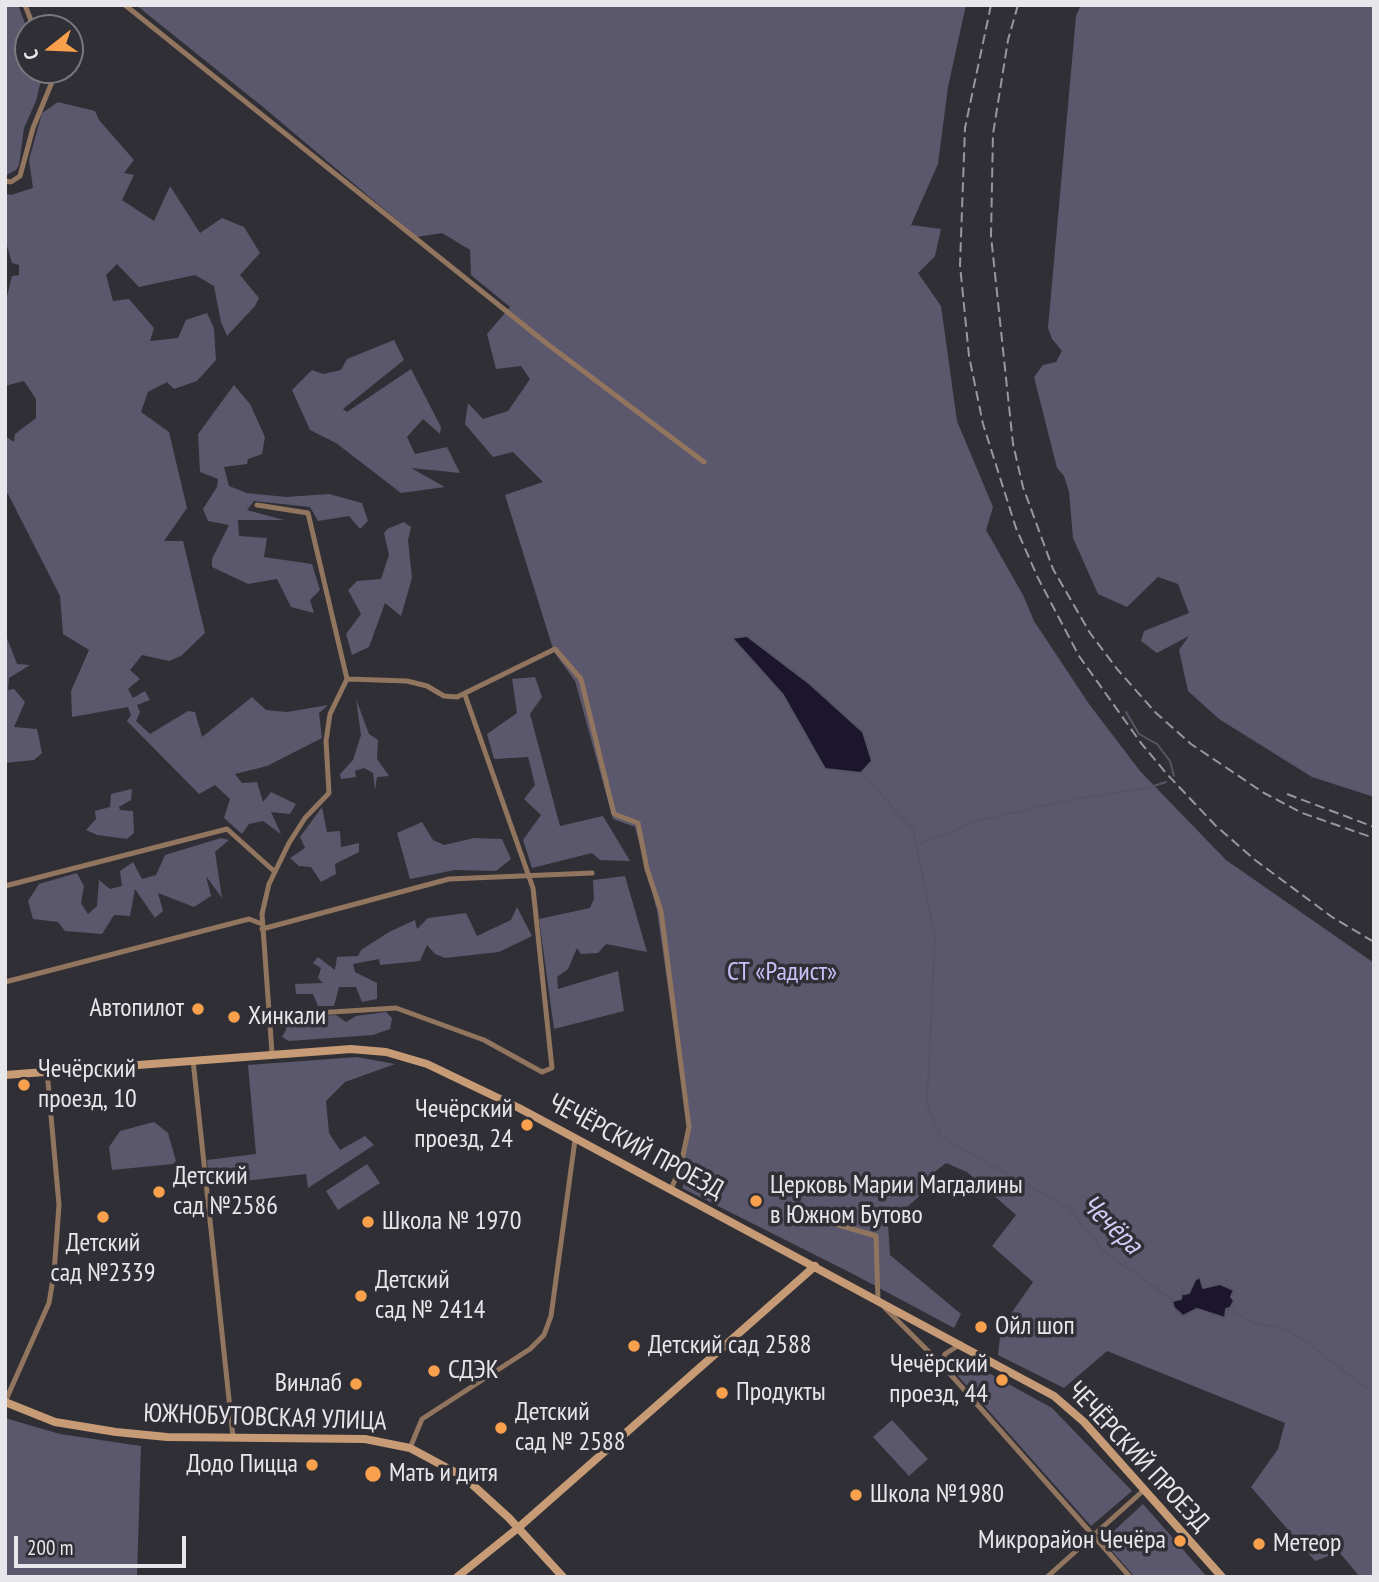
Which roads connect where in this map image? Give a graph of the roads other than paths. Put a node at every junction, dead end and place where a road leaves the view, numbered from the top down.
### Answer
1 (125, 5) edge
2 (51, 84) edge
3 (5, 181) edge
4 (704, 462) dead end
5 (257, 505) dead end
6 (347, 679) junction
7 (464, 695) junction
8 (275, 872) junction
9 (592, 873) dead end
10 (530, 876) junction
11 (5, 886) edge
12 (262, 927) junction
13 (5, 982) edge
14 (268, 1016) junction
15 (272, 1053) junction
16 (193, 1060) junction
17 (47, 1071) junction
18 (5, 1074) edge
19 (575, 1140) junction
20 (671, 1189) junction
21 (828, 1222) dead end
22 (815, 1266) junction
23 (877, 1300) junction
24 (962, 1344) junction
25 (942, 1366) junction
26 (5, 1402) edge
27 (233, 1437) junction
28 (410, 1448) junction
29 (1144, 1490) junction
30 (518, 1528) junction
31 (1094, 1535) junction
32 (457, 1577) edge
33 (563, 1577) edge
34 (1047, 1577) edge
35 (1130, 1577) edge
36 (1222, 1577) edge

1 - 4 street
2 - 3 street
5 - 6 street
6 - 7 street
6 - 8 street
7 - 10 street
7 - 20 street
8 - 11 street
8 - 12 street
9 - 10 street
10 - 12 street
10 - 14 street
12 - 13 street
12 - 14 street
14 - 15 street
15 - 16 main road, ЧЕЧЁРСКИЙ ПРОЕЗД
15 - 19 main road, ЧЕЧЁРСКИЙ ПРОЕЗД
16 - 17 main road, ЧЕЧЁРСКИЙ ПРОЕЗД
16 - 27 street
17 - 18 main road, ЧЕЧЁРСКИЙ ПРОЕЗД
17 - 26 street
19 - 20 main road, ЧЕЧЁРСКИЙ ПРОЕЗД
19 - 28 street
20 - 22 main road, ЧЕЧЁРСКИЙ ПРОЕЗД
21 - 23 street
22 - 23 main road, ЧЕЧЁРСКИЙ ПРОЕЗД
22 - 30 main road
23 - 24 main road, ЧЕЧЁРСКИЙ ПРОЕЗД
23 - 25 street
24 - 25 street
24 - 29 main road, ЧЕЧЁРСКИЙ ПРОЕЗД
25 - 31 street
26 - 27 main road, ЮЖНОБУТОВСКАЯ УЛИЦА
27 - 28 main road, ЮЖНОБУТОВСКАЯ УЛИЦА
28 - 30 main road, ЮЖНОБУТОВСКАЯ УЛИЦА
29 - 31 street
29 - 36 main road, ЧЕЧЁРСКИЙ ПРОЕЗД
30 - 32 main road
30 - 33 main road, ЮЖНОБУТОВСКАЯ УЛИЦА
31 - 34 street
31 - 35 street

